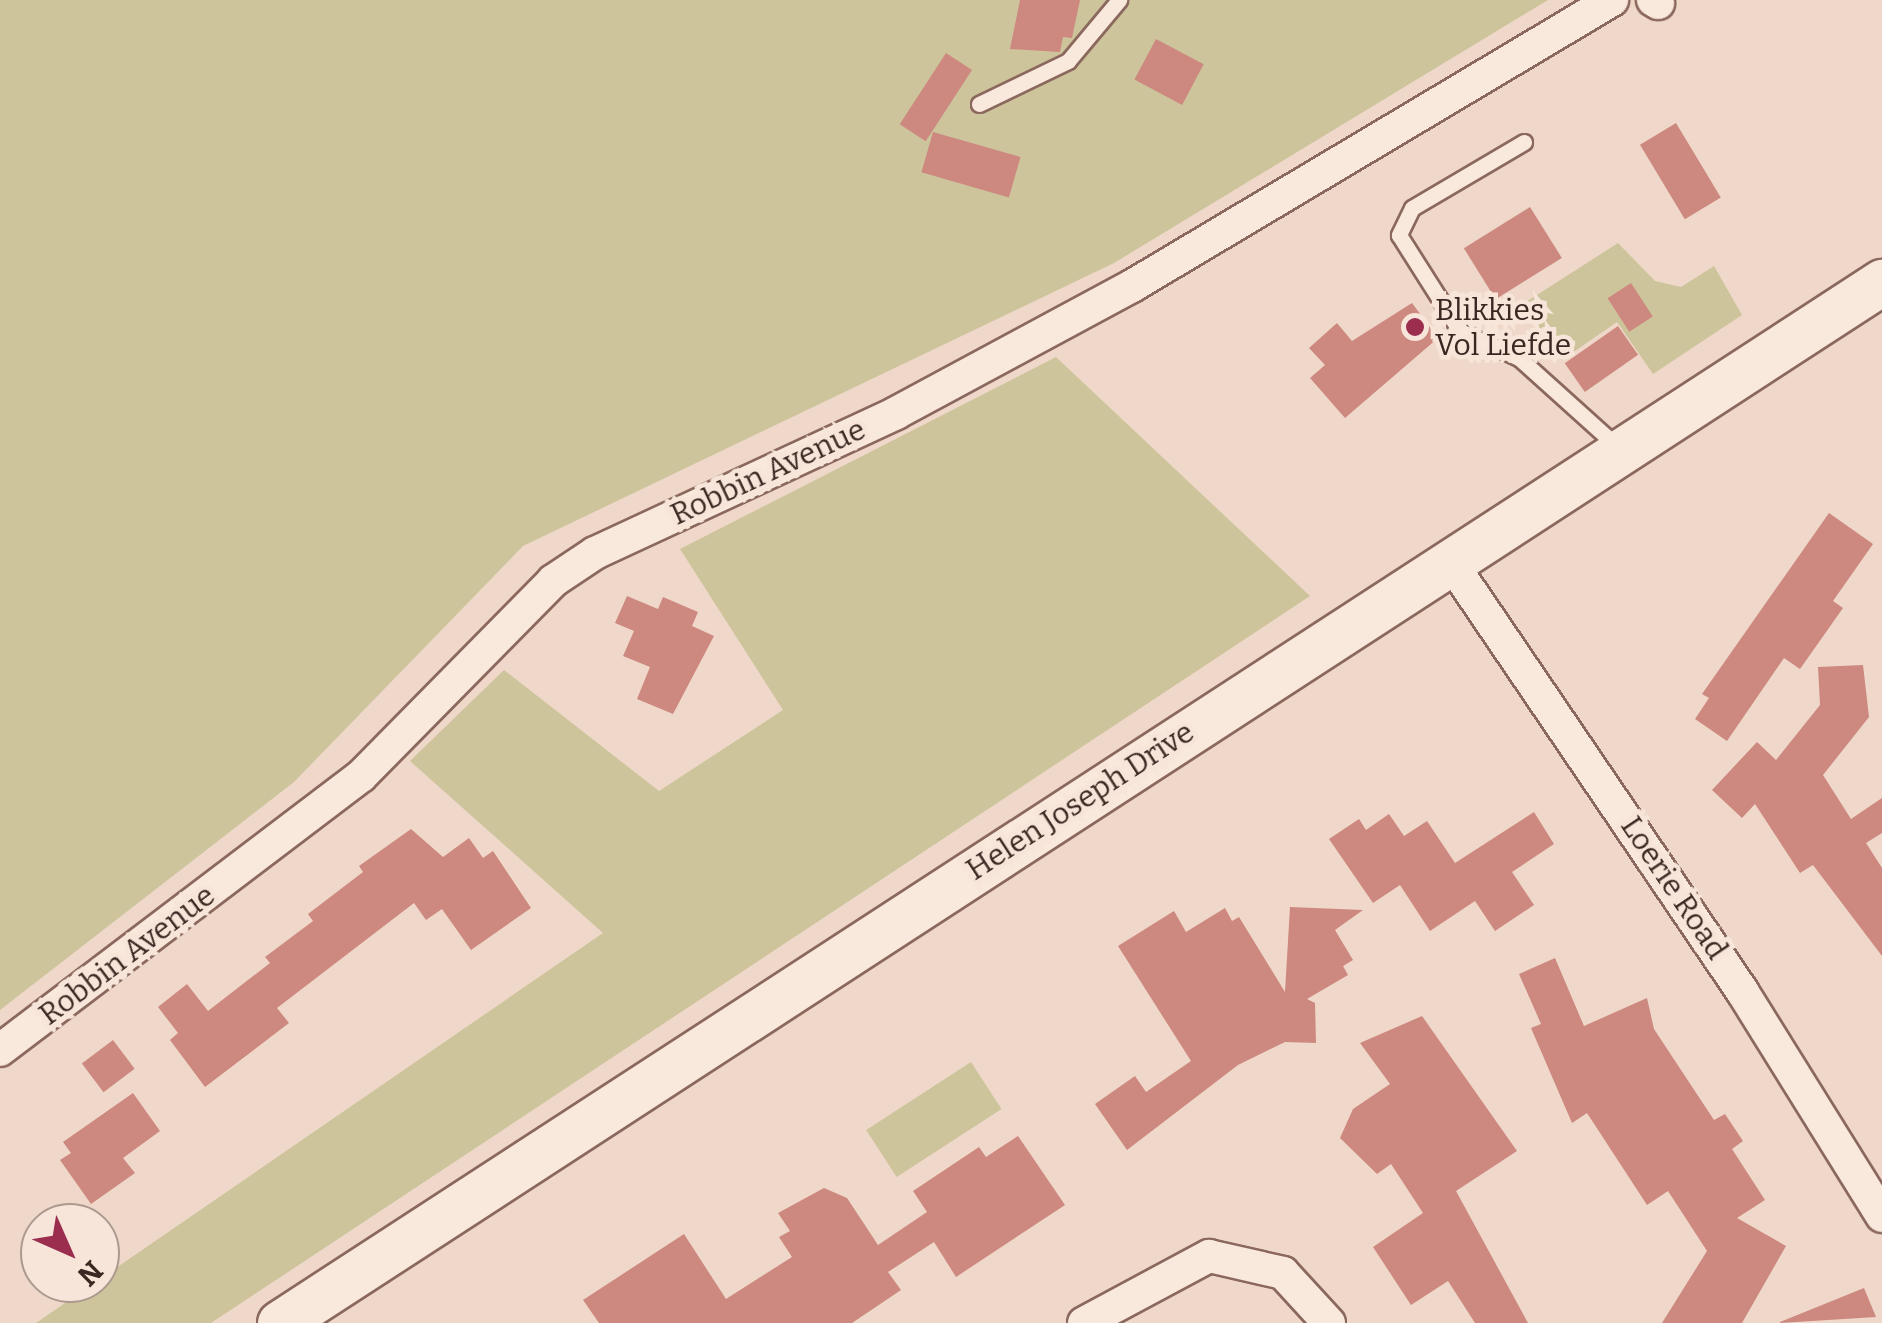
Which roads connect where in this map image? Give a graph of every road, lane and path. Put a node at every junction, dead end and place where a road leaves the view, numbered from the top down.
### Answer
1 (1119, 0) edge
2 (1612, 0) edge
3 (979, 104) dead end
4 (1524, 142) dead end
5 (1882, 282) edge
6 (1624, 454) junction
7 (1454, 567) junction
8 (0, 1050) edge
9 (1882, 1216) edge
10 (280, 1323) edge
11 (1084, 1323) edge
12 (1329, 1323) edge

1 - 3 lane
2 - 8 street, Robbin Avenue
4 - 6 lane
5 - 6 street, Helen Joseph Drive
6 - 7 street, Helen Joseph Drive
7 - 9 street, Loerie Road
7 - 10 street, Helen Joseph Drive
11 - 12 street

